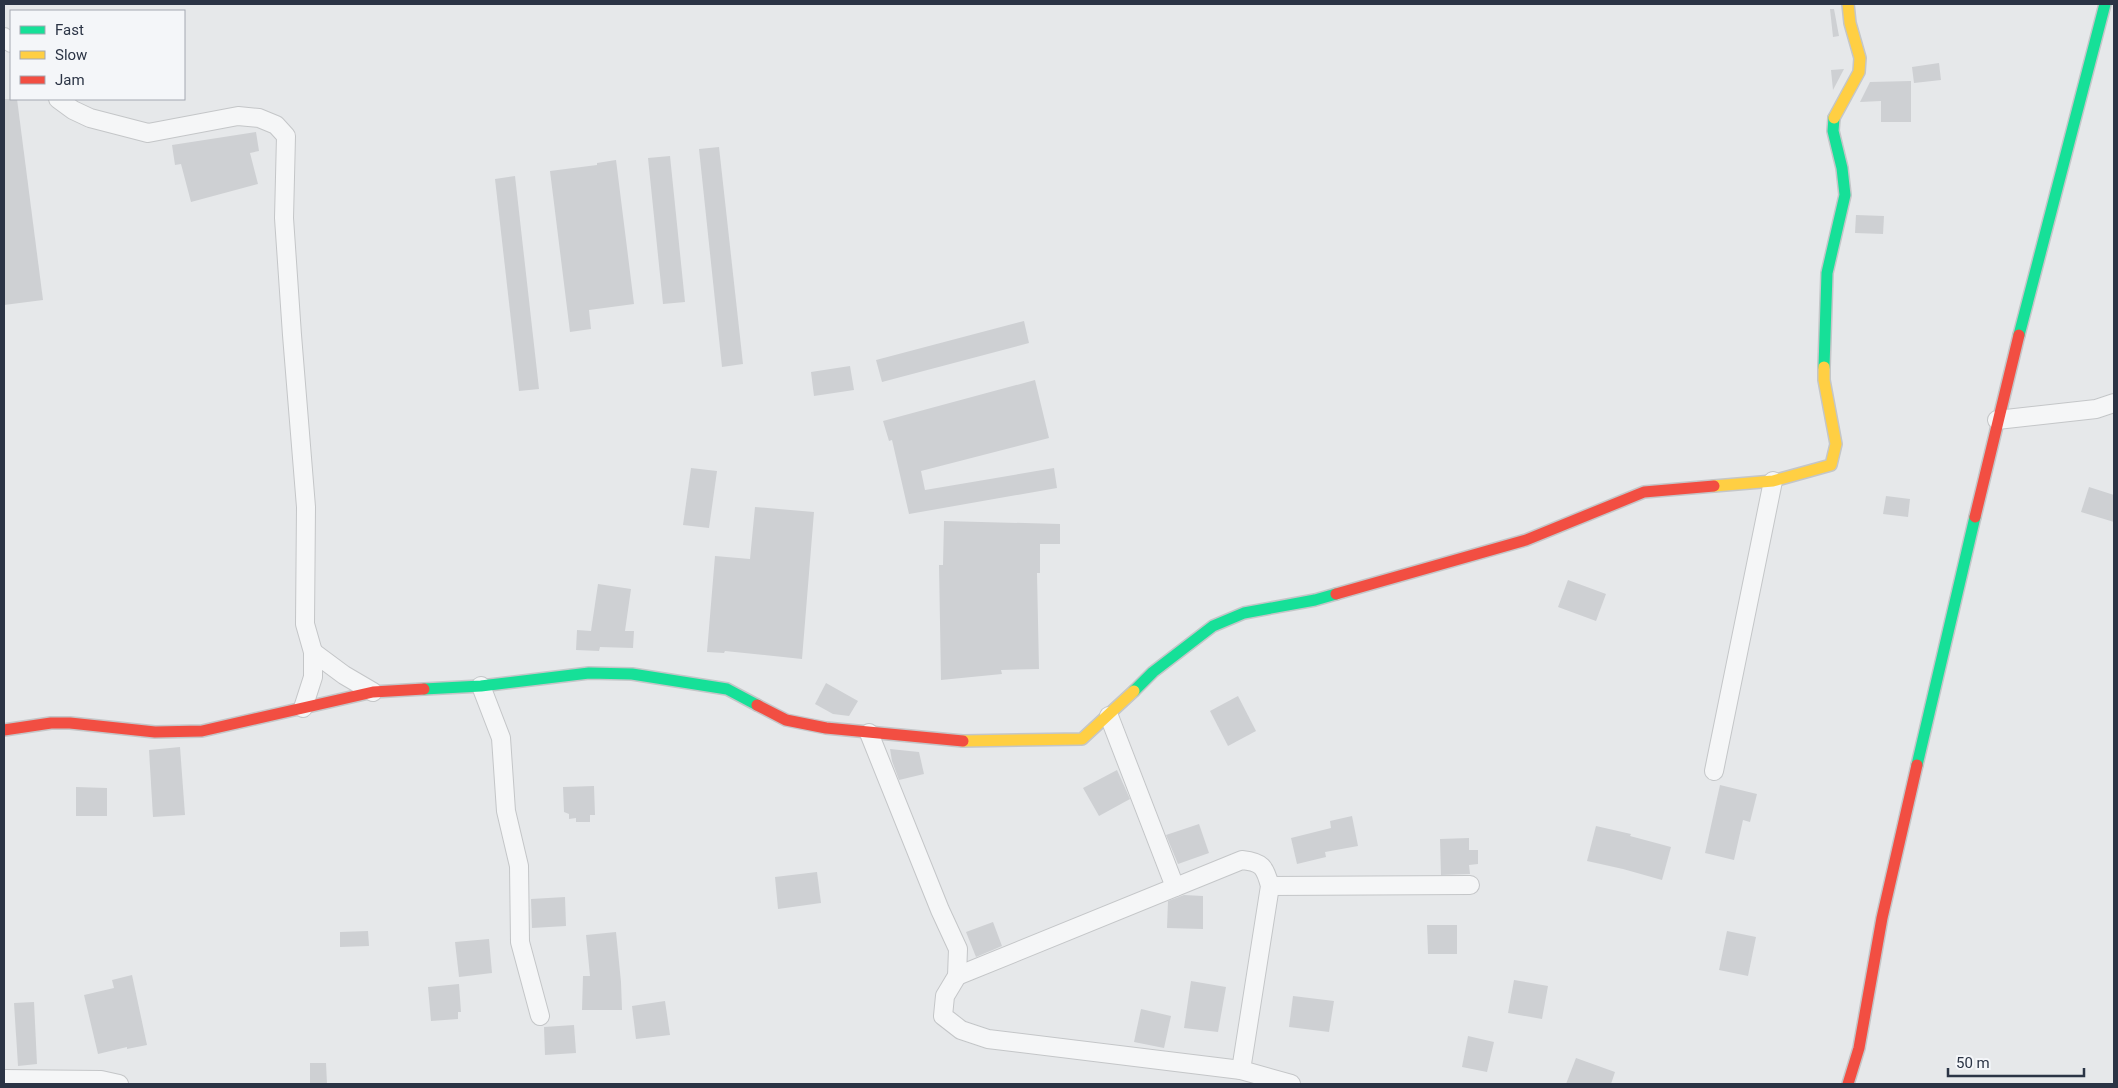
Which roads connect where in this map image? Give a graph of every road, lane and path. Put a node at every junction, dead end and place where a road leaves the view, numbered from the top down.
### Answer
1 (1848, 4) edge
2 (2105, 4) edge
3 (59, 100) edge
4 (2114, 403) edge
5 (1997, 420) junction
6 (1774, 482) junction
7 (313, 652) junction
8 (481, 686) junction
9 (373, 692) junction
10 (303, 708) junction
11 (1109, 716) junction
12 (4, 730) edge
13 (869, 733) junction
14 (1714, 771) dead end
15 (1470, 885) dead end
16 (1270, 886) junction
17 (1175, 887) junction
18 (957, 976) junction
19 (540, 1016) dead end
20 (1241, 1070) junction
21 (4, 1079) edge
22 (119, 1084) edge
23 (1291, 1084) edge
24 (1848, 1084) edge

1 - 6 street
2 - 5 street
3 - 7 street
4 - 5 street
5 - 24 street
6 - 11 street
6 - 14 street
7 - 9 street
7 - 10 street
8 - 9 street
8 - 13 street
8 - 19 street
9 - 10 street
10 - 12 street
11 - 13 street
11 - 17 street
13 - 18 street
15 - 16 street
16 - 17 street
16 - 20 street
17 - 18 street
18 - 20 street
20 - 23 street
21 - 22 street

